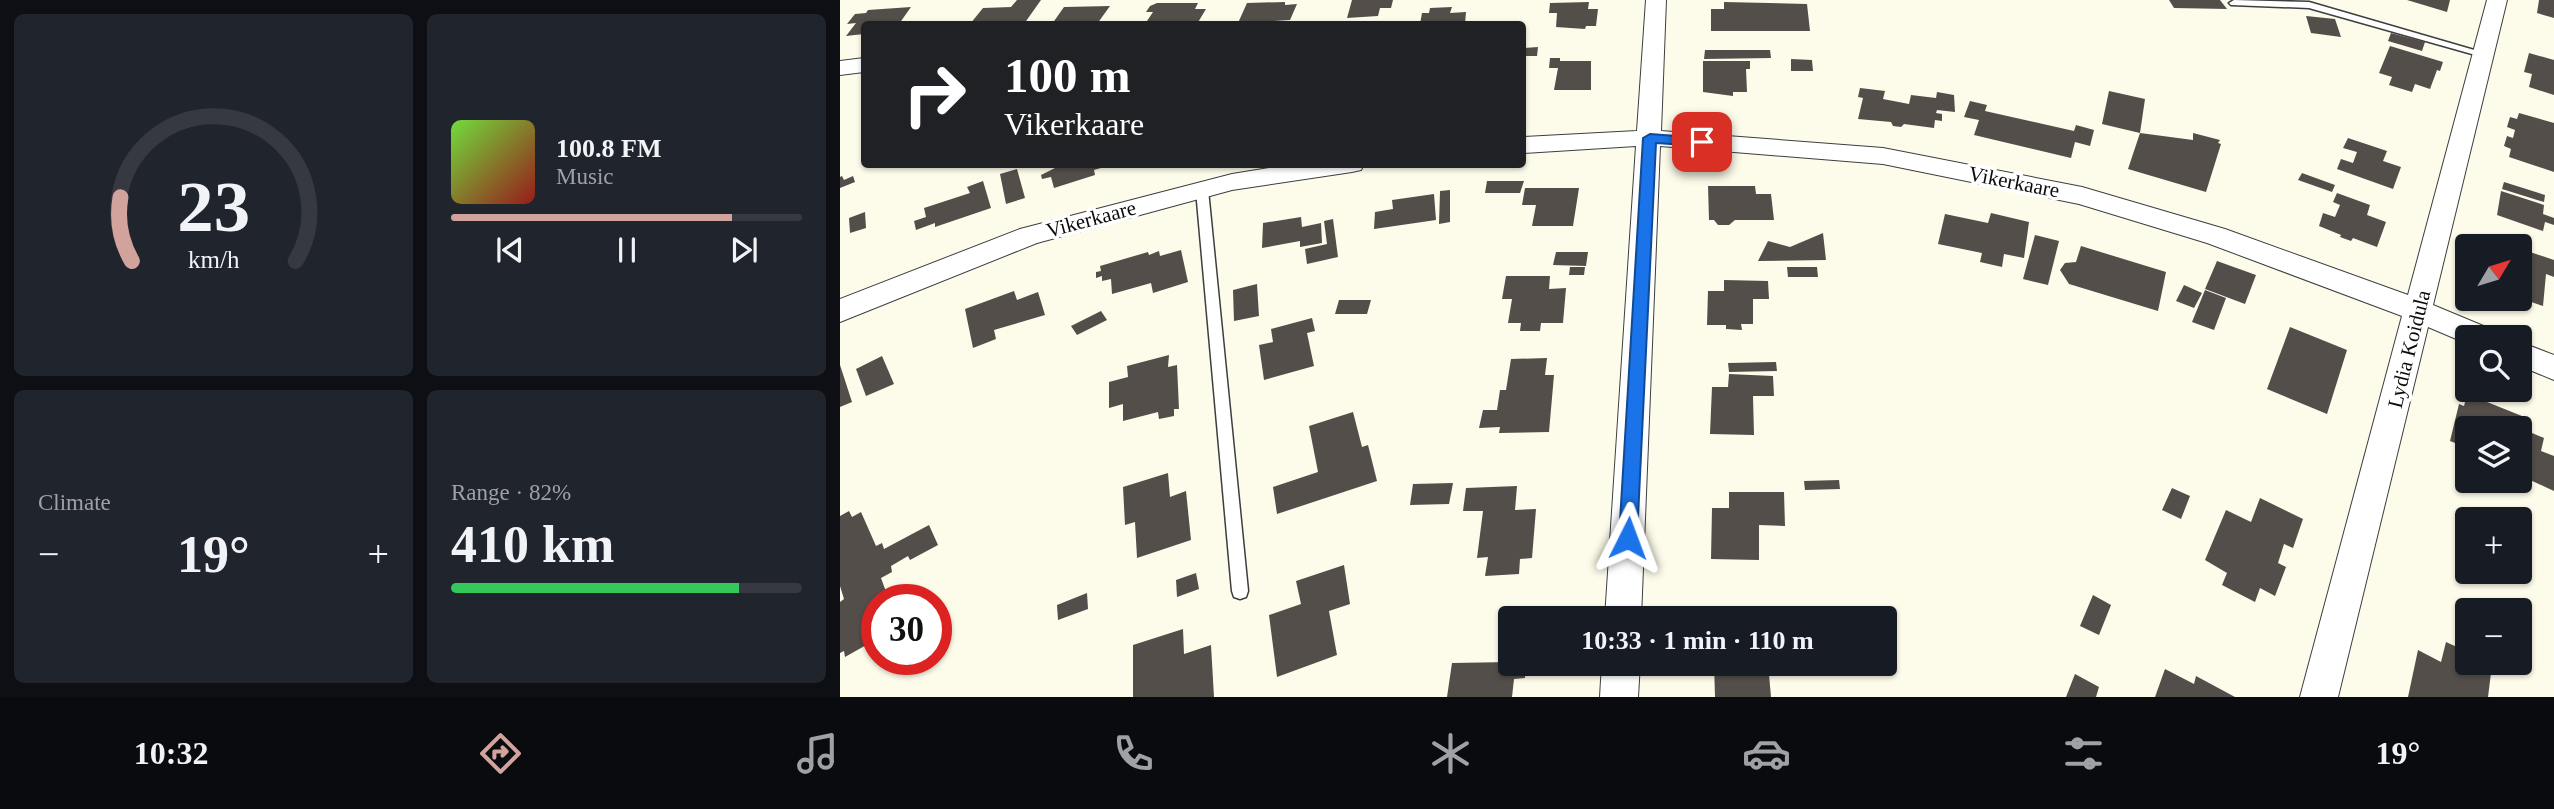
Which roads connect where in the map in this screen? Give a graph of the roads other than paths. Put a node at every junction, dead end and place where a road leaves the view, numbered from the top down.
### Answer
1 (1656, 0) edge
2 (2497, 0) edge
3 (2234, 3) dead end
4 (2483, 54) junction
5 (861, 65) edge
6 (840, 68) edge
7 (1650, 138) junction
8 (1526, 145) edge
9 (1298, 168) edge
10 (1258, 171) edge
11 (1202, 190) junction
12 (2420, 310) junction
13 (840, 311) edge
14 (2455, 326) edge
15 (2532, 358) edge
16 (2554, 368) edge
17 (1241, 591) dead end
18 (1624, 606) edge
19 (1620, 676) edge
20 (1619, 697) edge
21 (2319, 697) edge

1 - 7 street
2 - 4 street, Lydia Koidula
3 - 4 lane
4 - 12 street, Lydia Koidula
5 - 6 street
7 - 8 street, Vikerkaare
7 - 12 street, Vikerkaare
7 - 18 street
9 - 10 street, Vikerkaare
10 - 11 street, Vikerkaare
11 - 13 street, Vikerkaare
11 - 17 lane
12 - 14 street, Vikerkaare
12 - 21 street, Lydia Koidula
15 - 16 street
19 - 20 street

